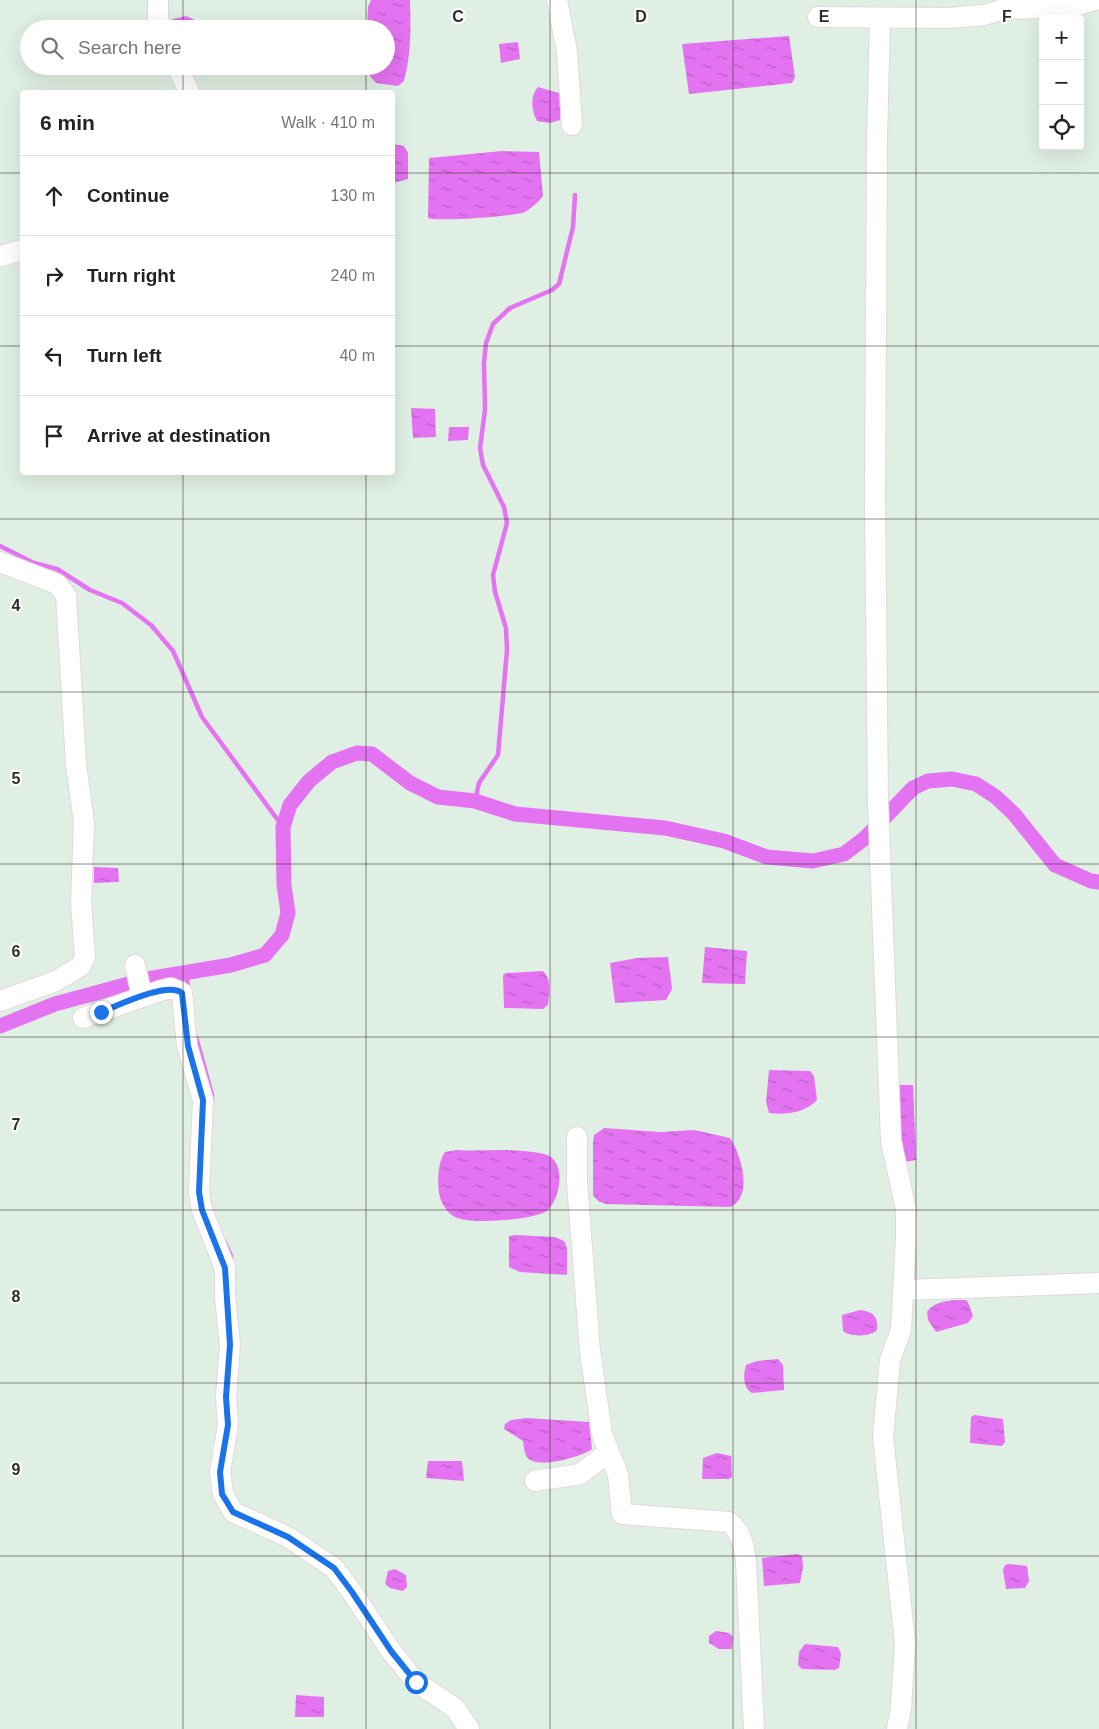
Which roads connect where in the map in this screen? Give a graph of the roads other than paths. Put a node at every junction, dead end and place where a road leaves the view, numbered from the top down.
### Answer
1 (158, 0) edge
2 (557, 0) edge
3 (1093, 1) edge
4 (818, 18) dead end
5 (880, 19) junction
6 (159, 20) edge
7 (180, 75) edge
8 (188, 90) edge
9 (572, 125) dead end
10 (20, 251) edge
11 (0, 256) edge
12 (0, 562) edge
13 (135, 965) dead end
14 (141, 992) junction
15 (0, 1001) edge
16 (82, 1018) dead end
17 (577, 1137) dead end
18 (1099, 1284) edge
19 (904, 1290) junction
20 (609, 1452) junction
21 (535, 1481) dead end
22 (469, 1729) edge
23 (754, 1729) edge
24 (897, 1729) edge

1 - 6 street
2 - 9 street
3 - 5 street
4 - 5 street
5 - 19 street
7 - 8 street
10 - 11 street
12 - 15 street
13 - 14 street
14 - 16 street
14 - 22 street
17 - 20 street
18 - 19 street
19 - 24 street
20 - 21 street
20 - 23 street

